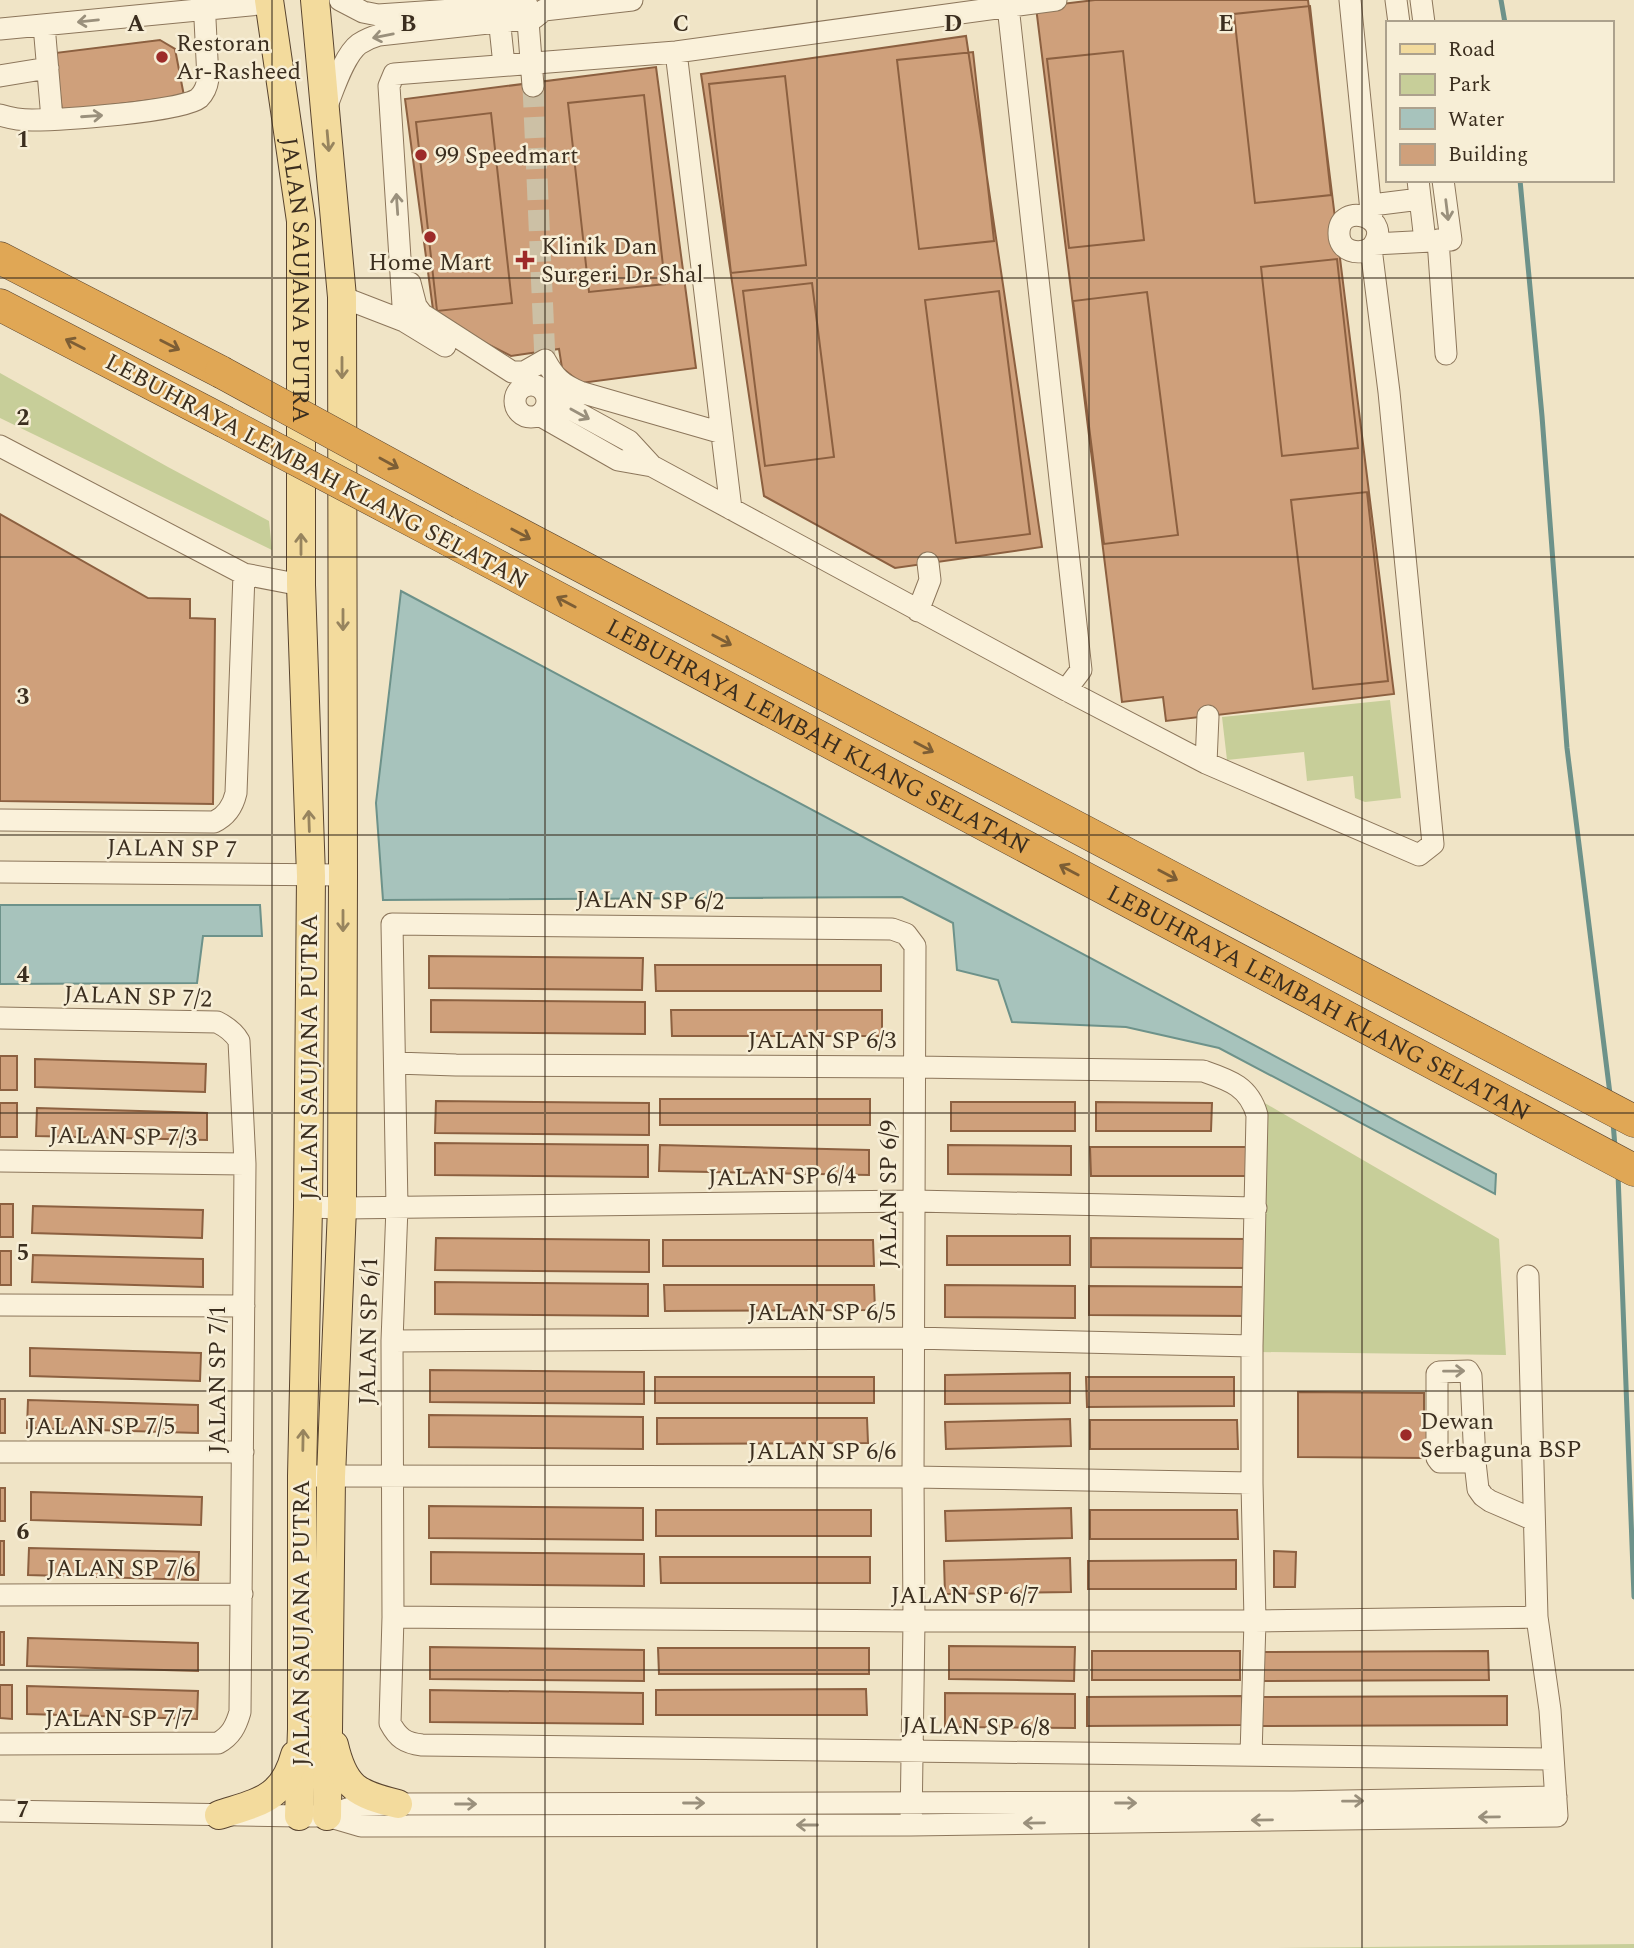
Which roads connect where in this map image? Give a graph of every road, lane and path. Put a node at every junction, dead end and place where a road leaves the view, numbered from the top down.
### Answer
1 (316, 0) edge
2 (340, 0) edge
3 (632, 0) edge
4 (1056, 0) edge
5 (1350, 0) edge
6 (1396, 0) edge
7 (1421, 0) edge
8 (270, 1) edge
9 (609, 1) edge
10 (204, 5) edge
11 (1008, 6) junction
12 (377, 7) edge
13 (498, 10) edge
14 (533, 11) junction
15 (1399, 21) edge
16 (1424, 21) edge
17 (44, 25) junction
18 (0, 29) edge
19 (676, 52) junction
20 (532, 63) junction
21 (496, 66) junction
22 (48, 68) junction
23 (0, 76) edge
24 (325, 109) junction
25 (0, 115) edge
26 (52, 119) junction
27 (1443, 182) edge
28 (1419, 190) edge
29 (1372, 213) junction
30 (399, 240) junction
31 (1432, 241) junction
32 (1372, 246) junction
33 (0, 258) edge
34 (342, 297) junction
35 (0, 306) edge
36 (404, 321) junction
37 (1446, 354) dead end
38 (722, 433) junction
39 (0, 446) edge
40 (731, 509) junction
41 (928, 563) dead end
42 (244, 574) junction
43 (301, 585) junction
44 (918, 611) junction
45 (1066, 690) junction
46 (1208, 716) dead end
47 (1206, 763) junction
48 (0, 820) edge
49 (0, 872) edge
50 (343, 875) junction
51 (311, 876) junction
52 (392, 923) joint
53 (906, 934) joint
54 (0, 1018) edge
55 (231, 1030) joint
56 (395, 1063) junction
57 (915, 1067) junction
58 (1634, 1121) edge
59 (0, 1161) edge
60 (245, 1164) junction
61 (1634, 1170) edge
62 (914, 1201) junction
63 (308, 1207) junction
64 (397, 1207) junction
65 (342, 1208) junction
66 (1256, 1208) junction
67 (1528, 1276) dead end
68 (0, 1306) edge
69 (244, 1306) junction
70 (913, 1338) junction
71 (392, 1341) junction
72 (1252, 1346) junction
73 (0, 1452) edge
74 (243, 1452) junction
75 (1475, 1462) dead end
76 (302, 1476) junction
77 (331, 1476) junction
78 (392, 1476) junction
79 (913, 1477) junction
80 (1252, 1483) junction
81 (1534, 1520) junction
82 (242, 1594) junction
83 (0, 1595) edge
84 (393, 1617) junction
85 (1536, 1617) junction
86 (914, 1621) junction
87 (1255, 1621) junction
88 (316, 1729) junction
89 (233, 1730) joint
90 (399, 1738) joint
91 (0, 1744) edge
92 (911, 1751) junction
93 (1251, 1755) junction
94 (1553, 1759) junction
95 (1556, 1797) junction
96 (911, 1803) junction
97 (398, 1804) junction
98 (0, 1811) edge
99 (219, 1815) junction
100 (299, 1816) junction
101 (327, 1816) junction
102 (911, 1825) junction

1 - 24 main road, JALAN SAUJANA PUTRA
2 - 12 street
3 - 9 street
4 - 11 street
5 - 29 street
6 - 15 street
7 - 16 street
8 - 10 street
43 -> 8 main road, JALAN SAUJANA PUTRA
9 - 14 street
10 -> 17 street
26 -> 10 street
11 - 19 street
11 - 45 street
12 - 13 street
13 - 14 street
13 - 21 street
13 -> 24 street
14 - 20 street
17 - 18 street
17 - 22 street
19 - 20 street
19 - 38 street
20 - 21 street
20 - 21 street
30 -> 21 street
22 - 23 street
22 - 26 street
24 -> 34 main road, JALAN SAUJANA PUTRA
25 - 26 street
27 -> 31 street
28 - 29 street
28 - 31 street
29 - 32 street
29 - 32 street
30 - 36 street
30 - 38 street
31 - 32 street
31 - 37 street
32 - 47 street
33 -> 58 highway, LEBUHRAYA LEMBAH KLANG SELATAN, bridge
34 - 36 street
34 -> 50 main road, JALAN SAUJANA PUTRA
61 -> 35 highway, LEBUHRAYA LEMBAH KLANG SELATAN, bridge
36 - 40 street
38 - 40 street
39 - 42 street
40 - 44 street
41 - 44 street
42 - 43 street
42 - 48 street
51 -> 43 main road, JALAN SAUJANA PUTRA
44 - 45 street
45 - 47 street
46 - 47 street
49 - 51 street, JALAN SP 7
50 - 51 street, JALAN SP 7
50 -> 65 main road, JALAN SAUJANA PUTRA
51 - 63 main road, JALAN SAUJANA PUTRA
52 - 53 street, JALAN SP 6/2
52 - 56 street, JALAN SP 6/1
53 - 57 street, JALAN SP 6/9
54 - 55 street, JALAN SP 7/2
55 - 60 street, JALAN SP 7/1
56 - 57 street, JALAN SP 6/3
56 - 64 street, JALAN SP 6/1
57 - 62 street, JALAN SP 6/9
57 - 66 street, JALAN SP 6/3
59 - 60 street, JALAN SP 7/3
60 - 69 street, JALAN SP 7/1
62 - 64 street, JALAN SP 6/4
62 - 66 street, JALAN SP 6/4
62 - 70 street, JALAN SP 6/9
63 - 65 street, JALAN SP 6/4
76 -> 63 main road, JALAN SAUJANA PUTRA
64 - 65 street, JALAN SP 6/4
64 - 71 street, JALAN SP 6/1
65 - 77 main road, JALAN SAUJANA PUTRA
66 - 72 street
67 - 81 street
68 - 69 street
69 - 74 street, JALAN SP 7/1
70 - 71 street, JALAN SP 6/5
70 - 72 street, JALAN SP 6/5
70 - 79 street, JALAN SP 6/9
71 - 78 street, JALAN SP 6/1
72 - 80 street
73 - 74 street, JALAN SP 7/5
74 - 82 street, JALAN SP 7/1
75 - 81 street
76 - 77 street, JALAN SP 6/6
76 - 88 main road, JALAN SAUJANA PUTRA
77 - 78 street, JALAN SP 6/6
77 - 88 main road, JALAN SAUJANA PUTRA
78 - 79 street, JALAN SP 6/6
78 - 84 street, JALAN SP 6/1
79 - 80 street, JALAN SP 6/6
79 - 86 street, JALAN SP 6/9
80 - 87 street
81 - 85 street
82 - 83 street, JALAN SP 7/6
82 - 89 street, JALAN SP 7/1
84 - 86 street, JALAN SP 6/7
84 - 90 street, JALAN SP 6/1
85 - 87 street, JALAN SP 6/7
85 - 94 street
86 - 87 street, JALAN SP 6/7
86 - 92 street, JALAN SP 6/9
87 - 93 street
88 - 97 main road
88 - 99 main road
88 - 100 main road, JALAN SAUJANA PUTRA
88 - 101 main road, JALAN SAUJANA PUTRA
89 - 91 street, JALAN SP 7/7
90 - 92 street, JALAN SP 6/8
92 - 93 street, JALAN SP 6/8
92 - 96 street, JALAN SP 6/9
93 - 94 street, JALAN SP 6/8
94 - 95 street
96 -> 95 street
95 -> 102 street
97 -> 96 street
96 - 102 street, JALAN SP 6/9
97 - 101 street
98 - 99 street
99 - 100 street
100 - 101 street
102 -> 101 street

